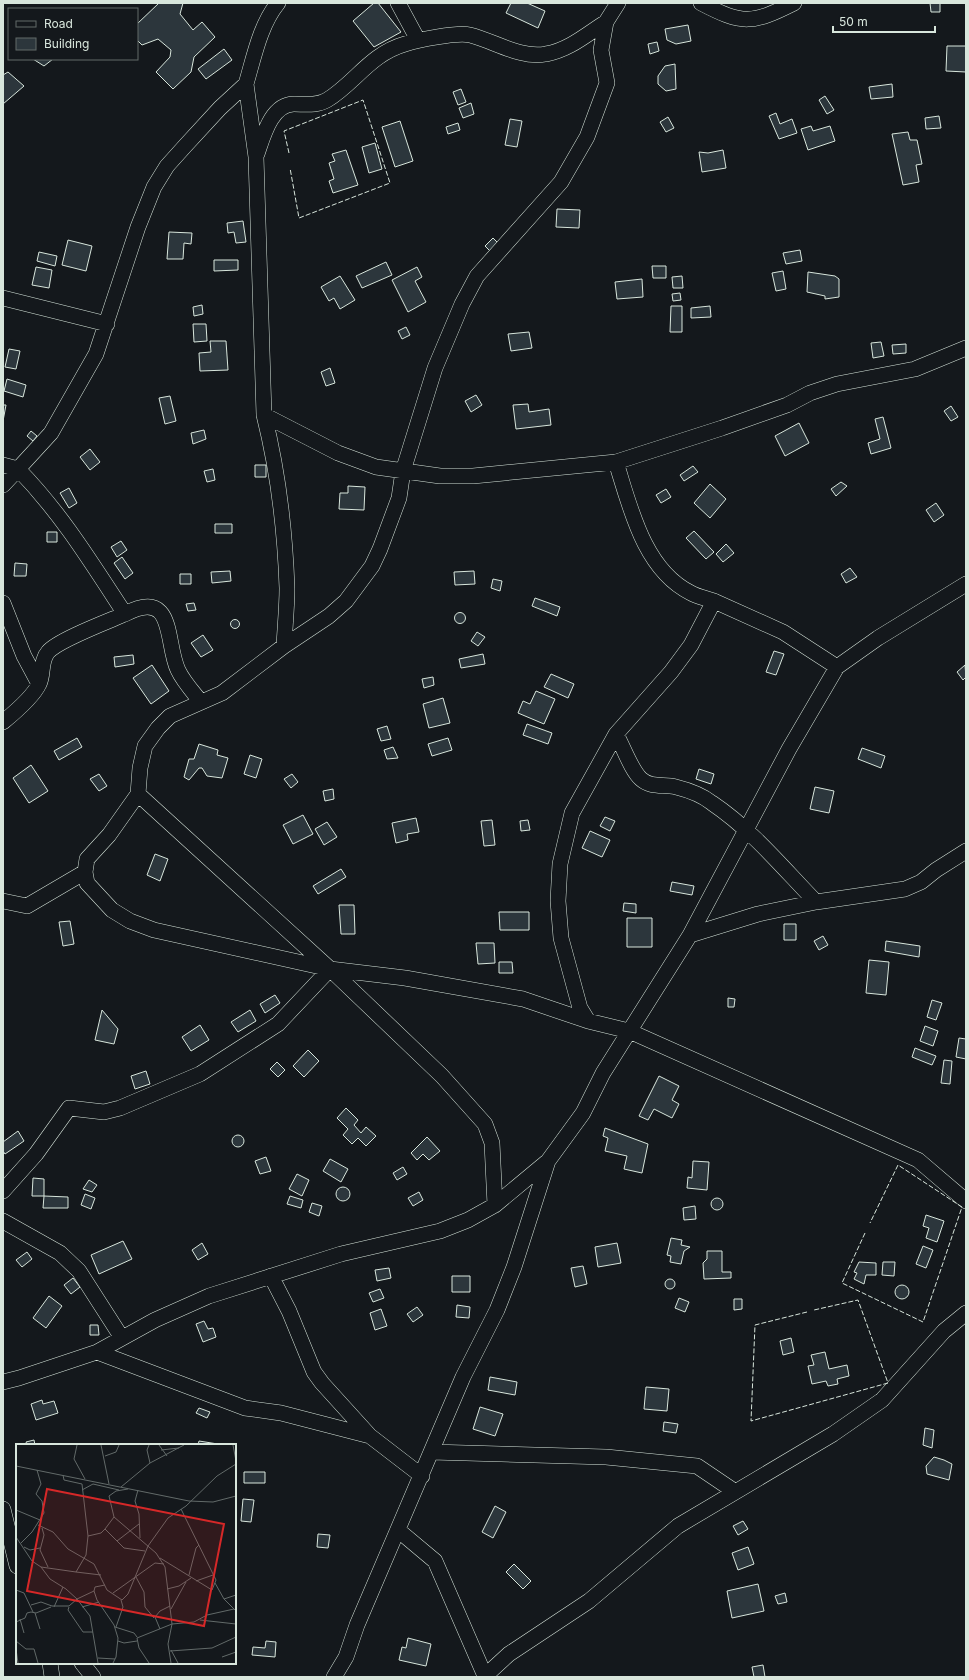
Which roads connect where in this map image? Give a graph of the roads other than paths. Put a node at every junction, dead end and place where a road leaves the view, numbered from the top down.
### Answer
1 (278, 3) edge
2 (398, 3) edge
3 (618, 3) edge
4 (701, 3) edge
5 (794, 3) edge
6 (606, 22) junction
7 (418, 40) junction
8 (246, 84) junction
9 (256, 157) junction
10 (3, 298) edge
11 (107, 324) junction
12 (966, 348) edge
13 (264, 415) junction
14 (616, 462) junction
15 (3, 465) edge
16 (18, 469) junction
17 (403, 472) junction
18 (3, 485) edge
19 (966, 584) edge
20 (714, 601) junction
21 (3, 603) edge
22 (125, 614) junction
23 (284, 646) junction
24 (837, 667) junction
25 (39, 684) junction
26 (201, 702) junction
27 (3, 722) edge
28 (616, 734) junction
29 (138, 794) junction
30 (746, 830) junction
31 (966, 851) edge
32 (85, 872) junction
33 (3, 901) edge
34 (816, 902) junction
35 (690, 935) junction
36 (330, 969) junction
37 (588, 1021) junction
38 (628, 1031) junction
39 (548, 1161) junction
40 (3, 1191) edge
41 (966, 1201) edge
42 (495, 1205) junction
43 (3, 1221) edge
44 (271, 1276) junction
45 (966, 1314) edge
46 (122, 1338) junction
47 (96, 1352) junction
48 (3, 1382) edge
49 (370, 1436) junction
50 (431, 1452) junction
51 (422, 1476) junction
52 (734, 1491) junction
53 (3, 1509) edge
54 (398, 1530) junction
55 (16, 1562) edge
56 (50, 1664) edge
57 (83, 1664) edge
58 (52, 1677) edge
59 (93, 1677) edge
60 (334, 1677) edge
61 (484, 1677) edge

1 - 8 street
2 - 7 street
3 - 6 street
4 - 5 street
6 - 7 street
6 - 17 street
7 - 9 street
8 - 9 street
8 - 11 street
9 - 13 street
10 - 11 street
11 - 16 street
12 - 14 street
13 - 17 street
13 - 23 street
14 - 17 street
14 - 20 street
15 - 16 street
16 - 18 street
16 - 22 street
17 - 23 street
19 - 24 street
20 - 24 street
20 - 28 street
21 - 25 street
22 - 25 street
22 - 26 street
23 - 26 street
24 - 30 street
25 - 27 street
26 - 29 street
28 - 30 street
28 - 37 street
29 - 32 street
29 - 36 street
30 - 34 street
30 - 35 street
31 - 34 street
32 - 33 street
32 - 36 street
34 - 35 street
35 - 38 street
36 - 37 street
36 - 40 street
36 - 42 street
37 - 38 street
38 - 39 street
38 - 41 street
39 - 42 street
39 - 50 street
42 - 44 street
43 - 46 street
44 - 46 street
44 - 49 street
45 - 52 street
46 - 47 street
47 - 48 street
47 - 49 street
49 - 51 street
50 - 51 street
50 - 52 street
51 - 54 street
52 - 61 street
53 - 55 street
54 - 60 street
54 - 61 street
56 - 58 street
57 - 59 street

